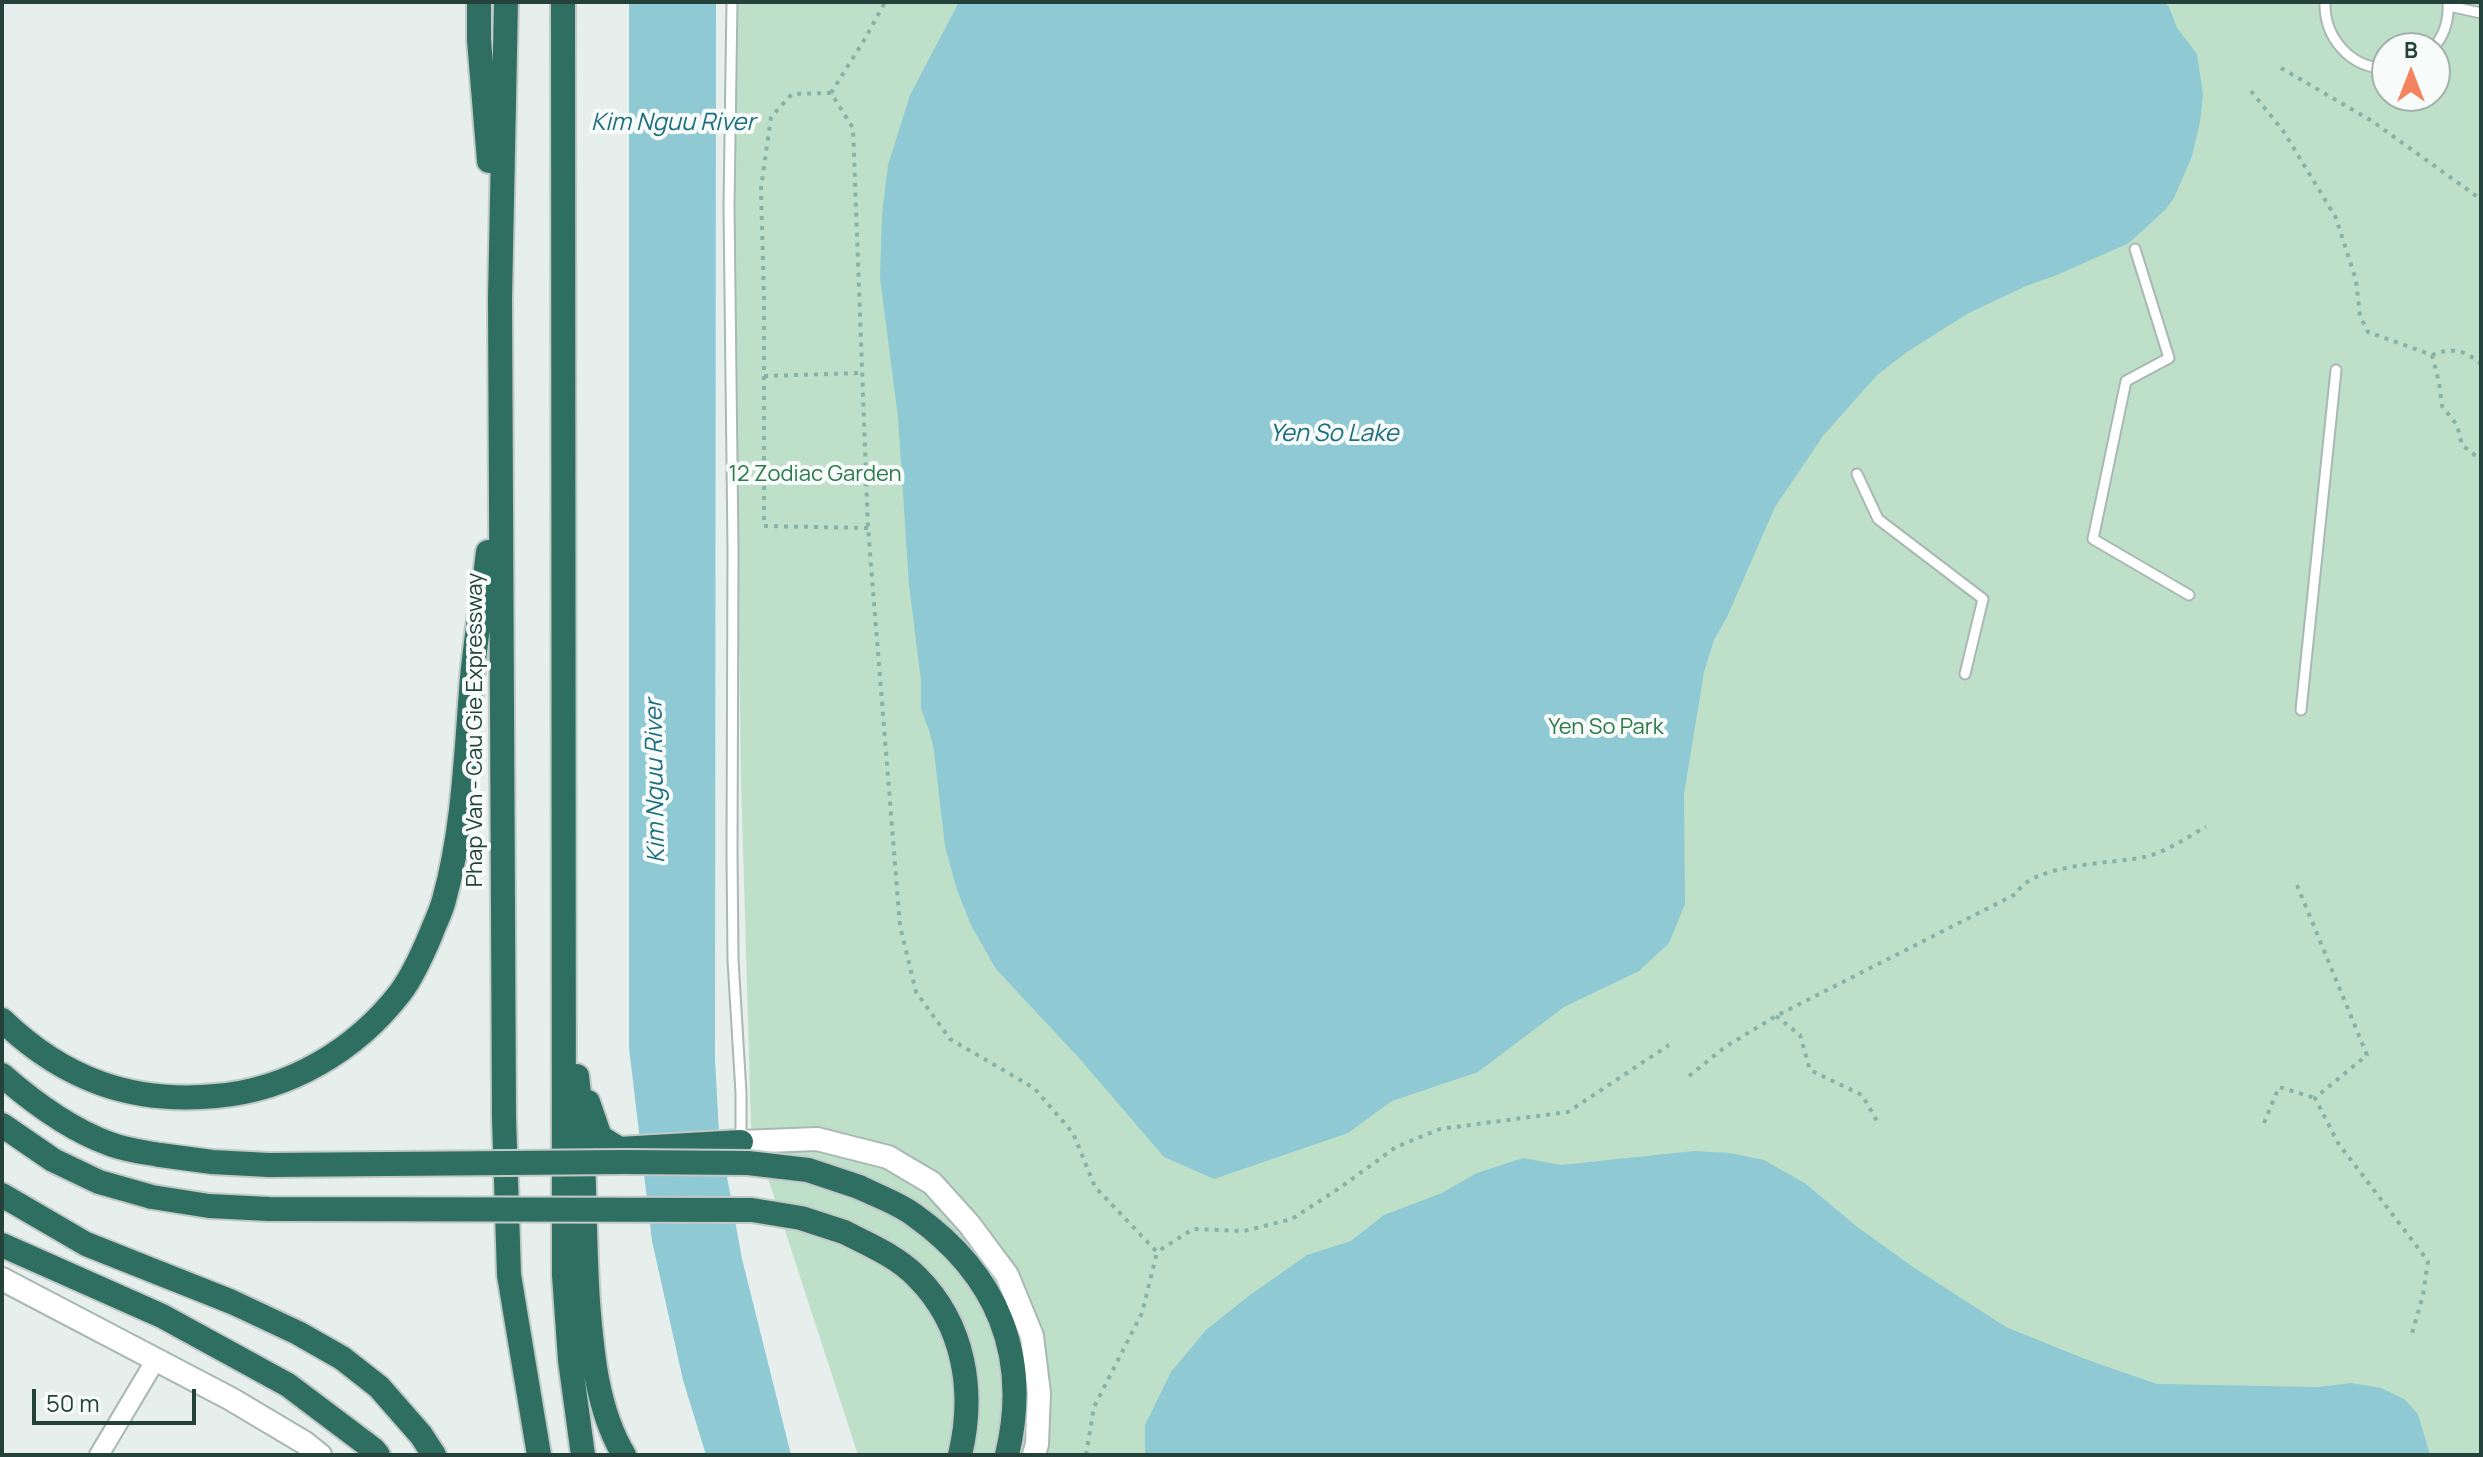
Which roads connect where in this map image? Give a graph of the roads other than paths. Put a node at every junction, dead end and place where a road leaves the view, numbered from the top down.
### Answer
1 (479, 2) edge
2 (506, 2) edge
3 (563, 2) edge
4 (732, 2) edge
5 (2325, 2) edge
6 (2448, 4) edge
7 (2481, 13) edge
8 (2443, 32) edge
9 (2371, 66) edge
10 (2135, 249) dead end
11 (500, 299) junction
12 (2336, 370) dead end
13 (501, 459) junction
14 (1857, 474) dead end
15 (2189, 595) dead end
16 (1965, 674) dead end
17 (2301, 710) dead end
18 (564, 968) junction
19 (2, 1020) edge
20 (576, 1068) junction
21 (2, 1075) edge
22 (2, 1125) edge
23 (733, 1142) junction
24 (2, 1195) edge
25 (2, 1245) edge
26 (2, 1279) edge
27 (155, 1361) junction
28 (99, 1455) edge
29 (320, 1455) edge
30 (378, 1455) edge
31 (434, 1455) edge
32 (539, 1455) edge
33 (583, 1455) edge
34 (624, 1455) edge
35 (960, 1455) edge
36 (1007, 1455) edge
37 (1034, 1455) edge

1 - 11 highway
2 - 11 highway, Phap Van - Cau Gie Expressway
3 - 18 highway
4 - 23 lane
5 - 9 lane
6 - 7 lane
6 - 8 lane
10 - 15 lane
11 - 13 highway, Phap Van - Cau Gie Expressway
12 - 17 lane
13 - 19 highway
13 - 32 highway, Phap Van - Cau Gie Expressway
14 - 16 lane
18 - 20 highway
18 - 33 highway
20 - 23 highway
20 - 34 highway
21 - 36 highway, bridge
22 - 35 highway, bridge
23 - 37 street
24 - 31 highway
25 - 30 highway
26 - 27 street
27 - 28 street
27 - 29 street

